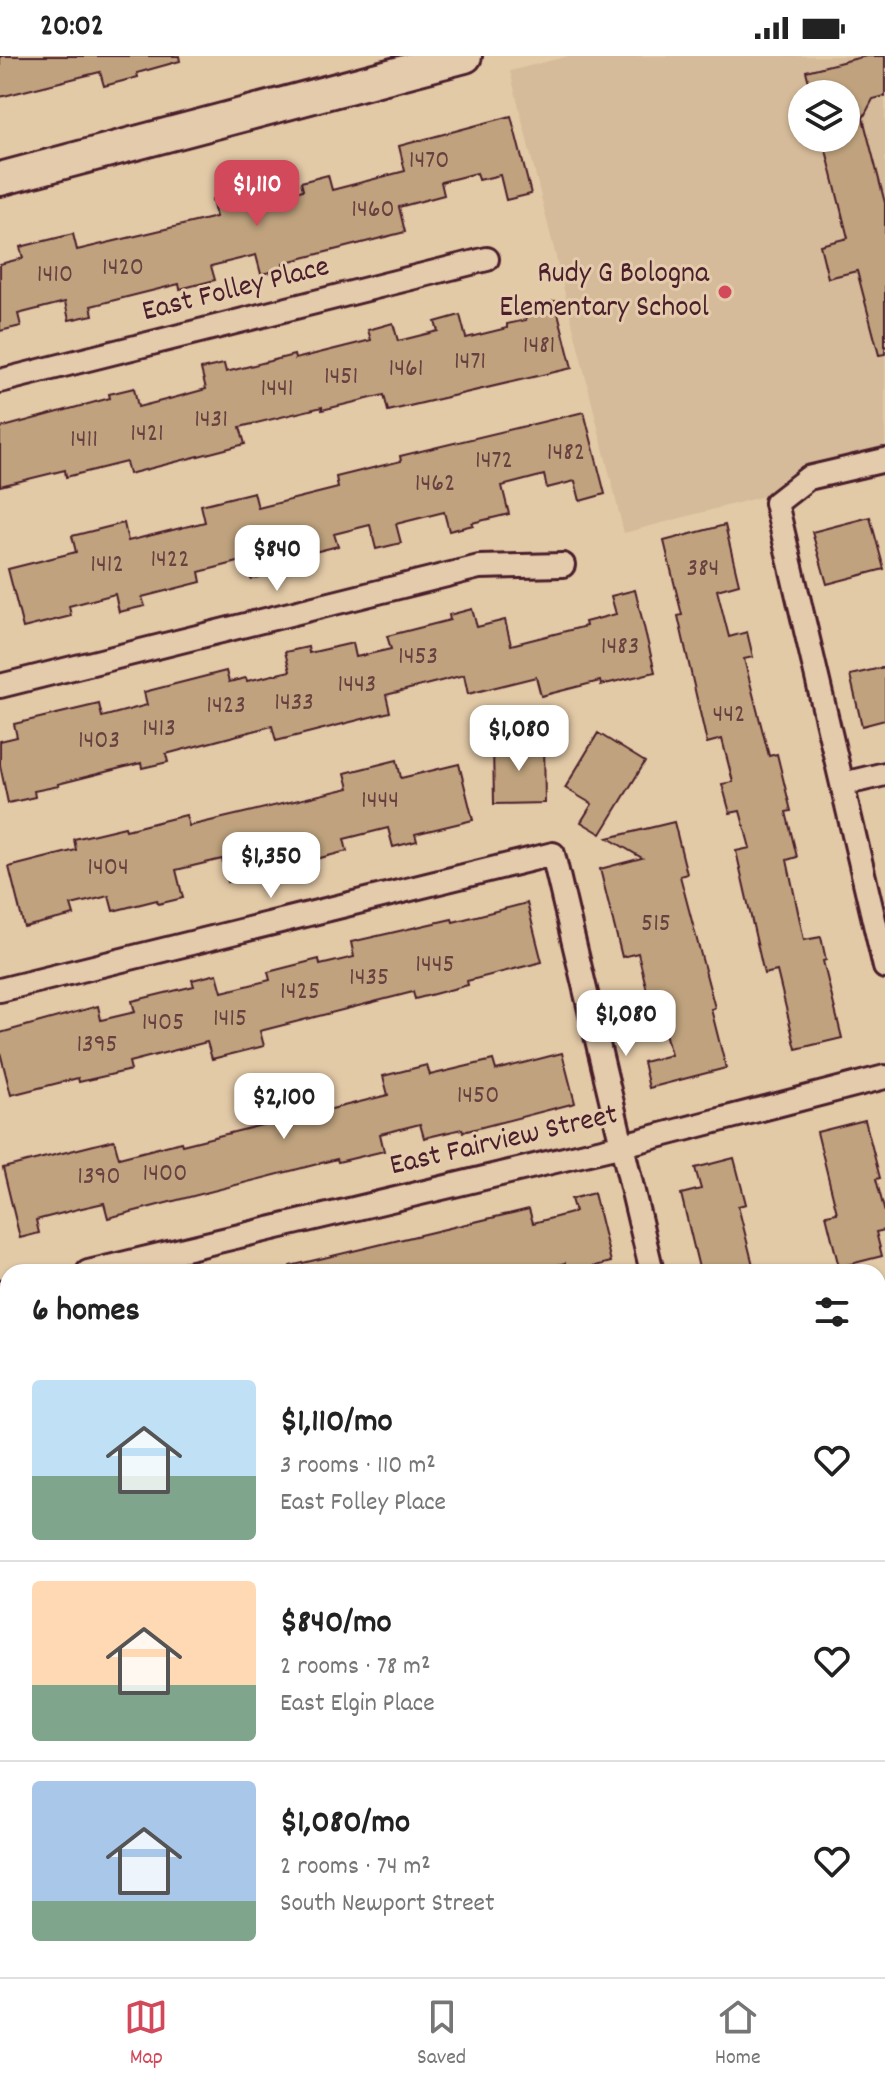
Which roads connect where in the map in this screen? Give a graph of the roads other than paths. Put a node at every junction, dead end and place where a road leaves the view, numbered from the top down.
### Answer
1 (465, 56) edge
2 (0, 179) edge
3 (487, 259) dead end
4 (0, 381) edge
5 (885, 460) edge
6 (563, 565) dead end
7 (0, 686) edge
8 (885, 774) edge
9 (843, 784) junction
10 (885, 967) edge
11 (0, 990) edge
12 (885, 1077) edge
13 (623, 1145) junction
14 (122, 1264) edge
15 (650, 1264) edge

1 - 2 street
3 - 4 street, East Folley Place
5 - 9 street
6 - 7 street
8 - 9 street
9 - 10 street
11 - 13 street
12 - 13 street, East Fairview Street
13 - 14 street, East Fairview Street
13 - 15 street

